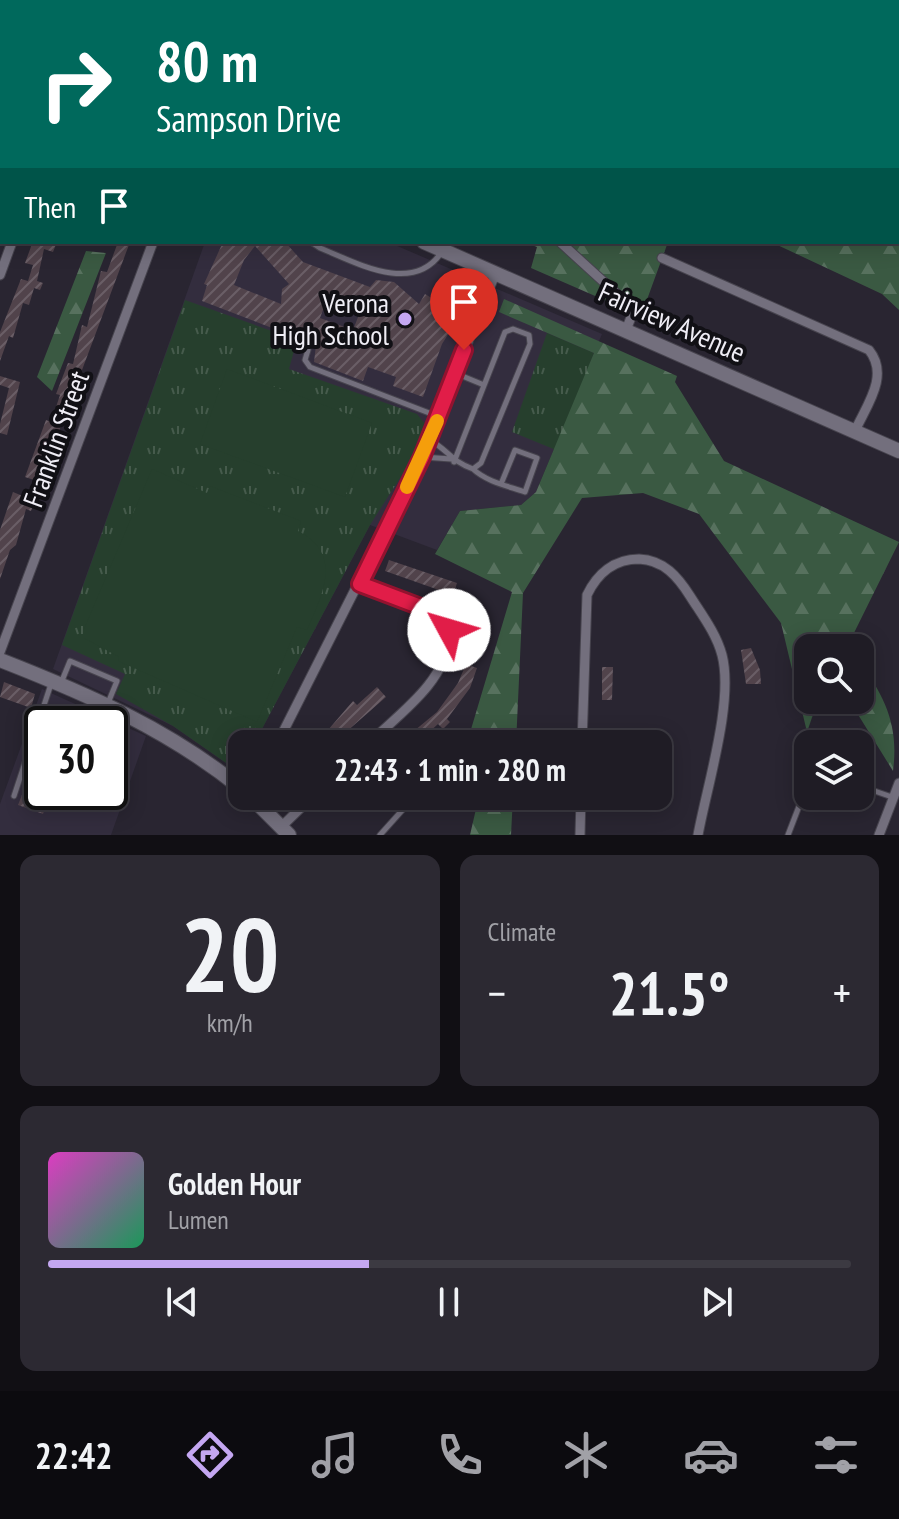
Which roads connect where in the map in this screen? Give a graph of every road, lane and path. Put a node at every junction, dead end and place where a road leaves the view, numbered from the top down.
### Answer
1 (11, 244) edge
2 (152, 244) edge
3 (314, 244) edge
4 (429, 244) edge
5 (562, 244) edge
6 (443, 250) junction
7 (662, 258) dead end
8 (496, 272) junction
9 (0, 275) edge
10 (626, 330) junction
11 (308, 350) dead end
12 (455, 373) junction
13 (484, 385) junction
14 (438, 416) junction
15 (855, 431) junction
16 (429, 440) junction
17 (899, 451) edge
18 (422, 457) junction
19 (452, 460) junction
20 (473, 469) junction
21 (501, 484) junction
22 (360, 584) junction
23 (0, 652) edge
24 (0, 660) edge
25 (56, 682) junction
26 (108, 704) junction
27 (284, 730) edge
28 (382, 730) edge
29 (582, 730) edge
30 (228, 779) edge
31 (899, 783) edge
32 (874, 791) edge
33 (14, 796) dead end
34 (893, 797) junction
35 (264, 810) edge
36 (302, 810) edge
37 (402, 810) edge
38 (581, 810) edge
39 (798, 810) edge
40 (285, 832) edge
41 (380, 835) edge
42 (580, 835) edge
43 (698, 835) edge
44 (788, 835) edge
45 (879, 835) edge

1 - 9 street
2 - 23 street, Franklin Street
3 - 6 lane
4 - 6 main road, Fairview Avenue
5 - 10 street
6 - 8 main road, Fairview Avenue
7 - 15 street
8 - 10 main road, Fairview Avenue
8 - 12 street
10 - 15 main road, Fairview Avenue
11 - 14 lane
12 - 13 lane
12 - 14 street
13 - 19 lane
13 - 20 lane
14 - 16 street
15 - 17 main road, Fairview Avenue
16 - 18 street
16 - 19 lane
18 - 19 lane
18 - 22 street
19 - 20 lane
20 - 21 lane
21 - 21 lane
22 - 27 street
22 - 28 street
24 - 25 main road
25 - 26 main road
25 - 26 lane
25 - 33 lane
26 - 30 main road
29 - 43 street
31 - 34 street
32 - 34 lane
34 - 45 street
35 - 40 main road
36 - 40 street
37 - 41 lane
38 - 42 street
39 - 44 lane

